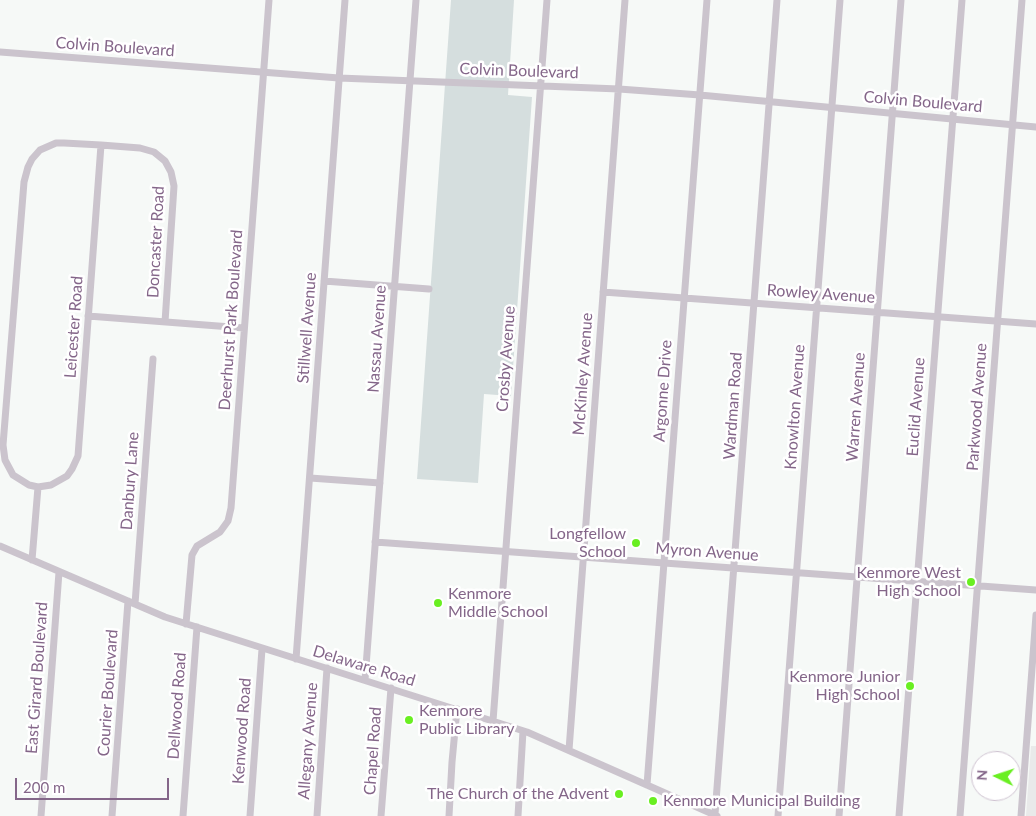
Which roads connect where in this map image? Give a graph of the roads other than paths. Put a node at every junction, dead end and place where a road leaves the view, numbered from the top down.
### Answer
1 (269, 0) edge
2 (345, 0) edge
3 (416, 0) edge
4 (547, 0) edge
5 (625, 0) edge
6 (707, 0) edge
7 (777, 0) edge
8 (840, 0) edge
9 (901, 0) edge
10 (962, 0) edge
11 (1022, 0) edge
12 (0, 52) edge
13 (264, 72) junction
14 (339, 78) junction
15 (410, 81) junction
16 (541, 85) junction
17 (619, 89) junction
18 (700, 95) junction
19 (770, 101) junction
20 (832, 108) junction
21 (892, 113) junction
22 (952, 119) junction
23 (1012, 124) junction
24 (1036, 127) edge
25 (101, 145) junction
26 (324, 281) junction
27 (394, 286) junction
28 (429, 289) dead end
29 (603, 292) junction
30 (684, 298) junction
31 (754, 303) junction
32 (817, 308) junction
33 (877, 312) junction
34 (88, 316) junction
35 (937, 317) junction
36 (997, 321) junction
37 (164, 322) junction
38 (1036, 324) edge
39 (244, 328) junction
40 (153, 360) dead end
41 (310, 478) junction
42 (380, 483) junction
43 (38, 486) junction
44 (375, 542) junction
45 (0, 546) edge
46 (505, 551) junction
47 (583, 557) junction
48 (32, 560) junction
49 (664, 563) junction
50 (734, 568) junction
51 (59, 572) junction
52 (796, 572) junction
53 (857, 576) junction
54 (917, 581) junction
55 (977, 585) junction
56 (1036, 590) edge
57 (132, 602) junction
58 (1036, 615) edge
59 (186, 624) junction
60 (197, 627) junction
61 (262, 649) junction
62 (296, 659) junction
63 (326, 668) junction
64 (365, 680) junction
65 (391, 688) junction
66 (457, 709) junction
67 (493, 721) junction
68 (523, 731) junction
69 (569, 750) junction
70 (647, 785) junction
71 (716, 815) edge
72 (41, 816) edge
73 (112, 816) edge
74 (183, 816) edge
75 (250, 816) edge
76 (317, 816) edge
77 (381, 816) edge
78 (449, 816) edge
79 (518, 816) edge
80 (778, 816) edge
81 (839, 816) edge
82 (899, 816) edge
83 (960, 816) edge
84 (1021, 816) edge

1 - 13 street, Deerhurst Park Boulevard
2 - 14 street, Stillwell Avenue
3 - 15 street, Nassau Avenue
4 - 16 street, Crosby Avenue
5 - 17 street, McKinley Avenue
6 - 18 street, Argonne Drive
7 - 19 street, Wardman Road
8 - 20 street, Knowlton Avenue
9 - 21 street, Warren Avenue
10 - 22 street, Euclid Avenue
11 - 23 street, Parkwood Avenue
12 - 13 street, Colvin Boulevard
13 - 14 street, Colvin Boulevard
13 - 39 street, Deerhurst Park Boulevard
14 - 15 street, Colvin Boulevard
14 - 26 street, Stillwell Avenue
15 - 16 street, Colvin Boulevard
15 - 27 street, Nassau Avenue
16 - 17 street, Colvin Boulevard
16 - 46 street, Crosby Avenue
17 - 18 street, Colvin Boulevard
17 - 29 street, McKinley Avenue
18 - 19 street, Colvin Boulevard
18 - 30 street, Argonne Drive
19 - 20 street, Colvin Boulevard
19 - 31 street, Wardman Road
20 - 21 street, Colvin Boulevard
20 - 32 street, Knowlton Avenue
21 - 22 street, Colvin Boulevard
21 - 33 street, Warren Avenue
22 - 23 street, Colvin Boulevard
22 - 35 street, Euclid Avenue
23 - 24 street, Colvin Boulevard
23 - 36 street, Parkwood Avenue
25 - 34 street, Leicester Road
25 - 37 street, Doncaster Road
25 - 43 street, Doncaster Road
26 - 27 street
26 - 41 street, Stillwell Avenue
27 - 28 street
27 - 42 street, Nassau Avenue
29 - 30 street, Rowley Avenue
29 - 47 street, McKinley Avenue
30 - 31 street, Rowley Avenue
30 - 49 street, Argonne Drive
31 - 32 street, Rowley Avenue
31 - 50 street, Wardman Road
32 - 33 street, Rowley Avenue
32 - 52 street, Knowlton Avenue
33 - 35 street, Rowley Avenue
33 - 53 street, Warren Avenue
34 - 37 street
34 - 43 street, Leicester Road
35 - 36 street, Rowley Avenue
35 - 54 street, Euclid Avenue
36 - 38 street, Rowley Avenue
36 - 55 street, Parkwood Avenue
37 - 39 street
39 - 59 street, Deerhurst Park Boulevard
40 - 57 street, Danbury Lane
41 - 42 street
41 - 62 street, Stillwell Avenue
42 - 44 street, Nassau Avenue
43 - 48 street
44 - 46 street, Myron Avenue
44 - 64 street, Nassau Avenue
45 - 48 street, Delaware Road
46 - 47 street, Myron Avenue
46 - 67 street, Crosby Avenue
47 - 49 street, Myron Avenue
47 - 69 street, McKinley Avenue
48 - 51 street, Delaware Road
49 - 50 street, Myron Avenue
49 - 70 street, Argonne Drive
50 - 52 street, Myron Avenue
50 - 71 street, Wardman Road
51 - 57 street, Delaware Road
51 - 72 street, East Girard Boulevard
52 - 53 street, Myron Avenue
52 - 80 street, Knowlton Avenue
53 - 54 street, Myron Avenue
53 - 81 street, Warren Avenue
54 - 55 street, Myron Avenue
54 - 82 street, Euclid Avenue
55 - 56 street, Myron Avenue
55 - 83 street, Parkwood Avenue
57 - 59 street, Delaware Road
57 - 73 street, Courier Boulevard
58 - 84 street
59 - 60 street, Delaware Road
60 - 61 street, Delaware Road
60 - 74 street, Dellwood Road
61 - 62 street, Delaware Road
61 - 75 street, Kenwood Road
62 - 63 street, Delaware Road
63 - 64 street, Delaware Road
63 - 76 street, Allegany Avenue
64 - 65 street, Delaware Road
65 - 66 street, Delaware Road
65 - 77 street, Chapel Road
66 - 67 street, Delaware Road
66 - 78 street
67 - 68 street, Delaware Road
68 - 69 street, Delaware Road
68 - 79 street
69 - 70 street, Delaware Road
70 - 71 street, Delaware Road

